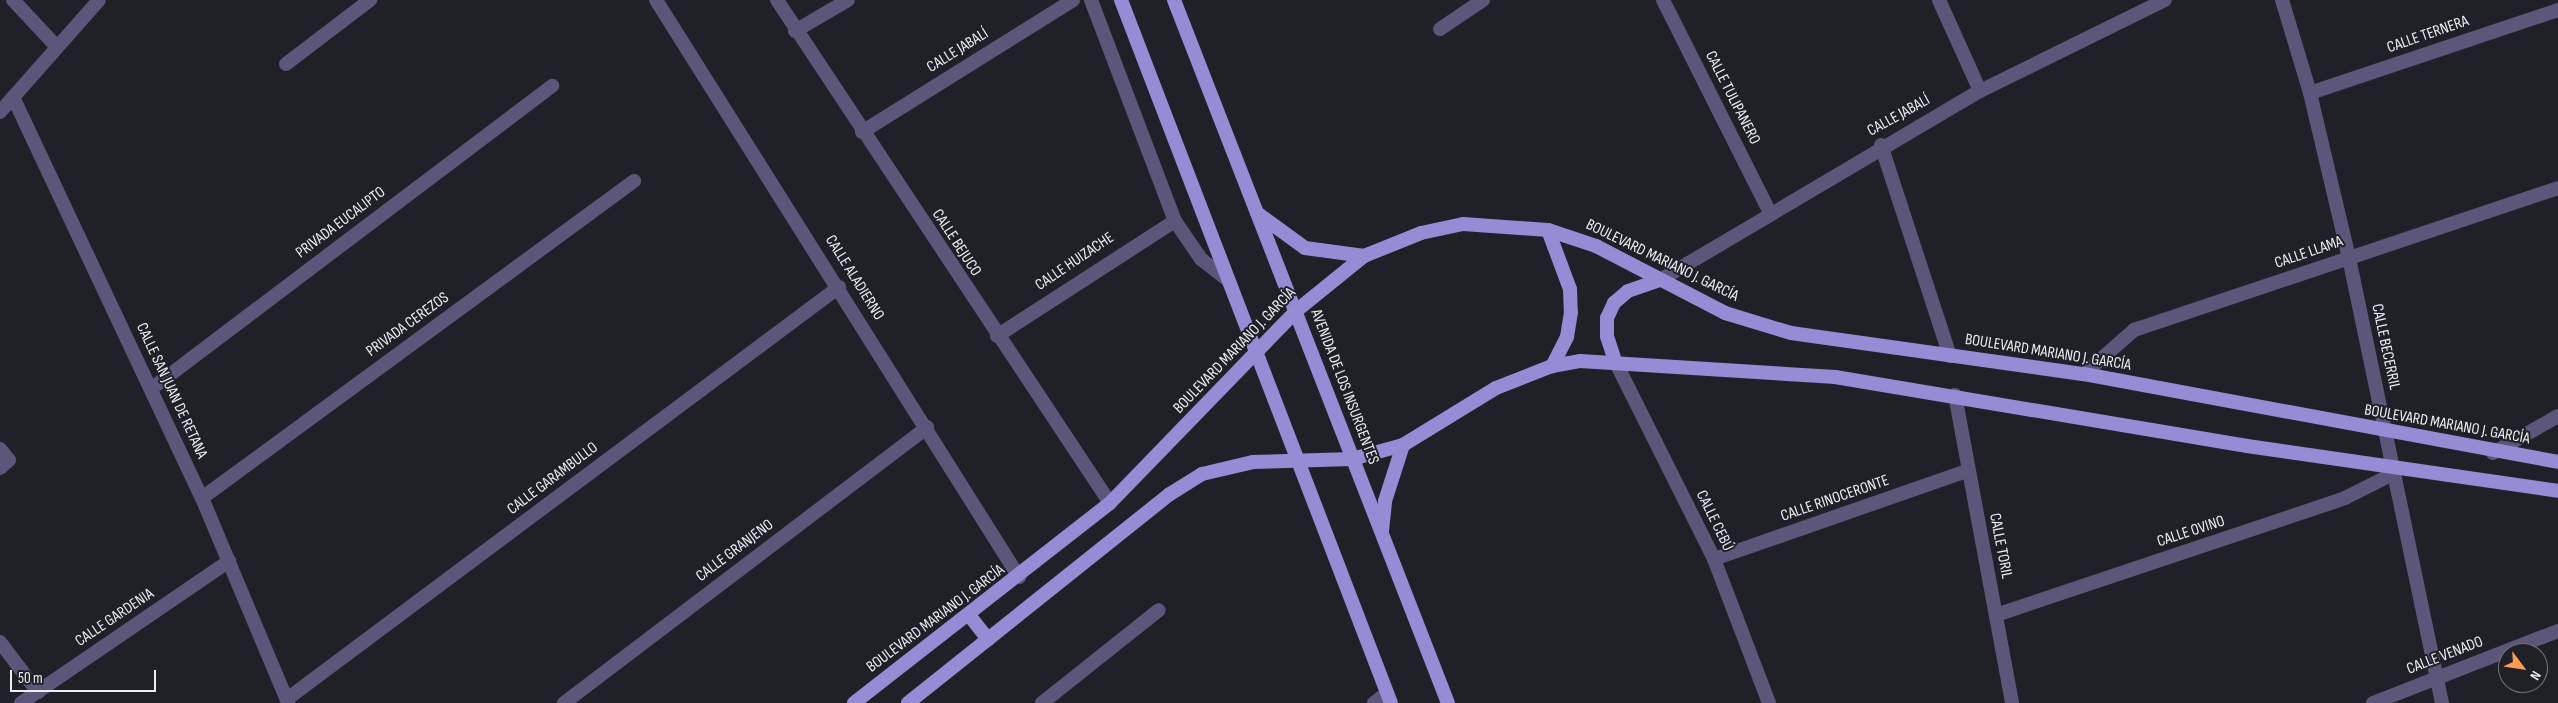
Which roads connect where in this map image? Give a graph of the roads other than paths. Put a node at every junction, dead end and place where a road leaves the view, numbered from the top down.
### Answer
1 (13, 0) edge
2 (99, 0) edge
3 (370, 0) edge
4 (656, 0) edge
5 (777, 0) edge
6 (848, 0) edge
7 (1073, 0) edge
8 (1091, 0) edge
9 (1121, 0) edge
10 (1174, 0) edge
11 (1482, 0) edge
12 (1662, 0) edge
13 (1939, 0) edge
14 (2165, 0) edge
15 (2282, 0) edge
16 (2558, 10) edge
17 (1440, 29) dead end
18 (795, 31) junction
19 (57, 47) junction
20 (286, 64) dead end
21 (552, 86) dead end
22 (1980, 90) junction
23 (2310, 93) junction
24 (13, 97) junction
25 (0, 112) edge
26 (862, 132) junction
27 (1881, 145) junction
28 (634, 181) dead end
29 (2558, 188) edge
30 (1252, 208) junction
31 (1770, 212) junction
32 (1175, 221) junction
33 (1548, 230) junction
34 (1364, 256) junction
35 (2349, 258) junction
36 (1227, 280) junction
37 (1660, 280) junction
38 (840, 286) junction
39 (1296, 311) junction
40 (997, 336) junction
41 (1255, 353) junction
42 (1950, 356) junction
43 (1615, 361) junction
44 (1552, 366) junction
45 (2084, 374) junction
46 (151, 389) junction
47 (1956, 395) junction
48 (2558, 416) edge
49 (927, 427) junction
50 (2385, 432) junction
51 (1403, 445) junction
52 (0, 449) edge
53 (2492, 452) junction
54 (1352, 459) junction
55 (1295, 460) junction
56 (2558, 462) edge
57 (0, 468) edge
58 (2392, 469) junction
59 (1967, 471) junction
60 (2558, 491) edge
61 (202, 498) junction
62 (1110, 504) junction
63 (1382, 534) junction
64 (1714, 559) junction
65 (228, 561) junction
66 (1020, 578) junction
67 (1159, 610) dead end
68 (969, 615) junction
69 (1996, 615) junction
70 (2558, 631) edge
71 (988, 639) junction
72 (0, 642) edge
73 (2434, 680) junction
74 (38, 692) junction
75 (1389, 698) edge
76 (287, 701) edge
77 (21, 703) edge
78 (564, 703) edge
79 (854, 703) edge
80 (908, 703) edge
81 (1042, 703) edge
82 (1374, 703) edge
83 (1448, 703) edge
84 (1769, 703) edge
85 (2012, 703) edge
86 (2374, 703) edge
87 (2442, 703) edge

1 - 19 street
2 - 19 street
3 - 20 street
4 - 38 street, CALLE ALADIERNO
5 - 18 street, CALLE BEJUCO
6 - 18 street
7 - 26 street, CALLE JABALÍ
8 - 32 street
9 - 36 main road
10 - 30 main road, AVENIDA DE LOS INSURGENTES
11 - 17 street
12 - 31 street, CALLE TULIPANERO
13 - 22 street
14 - 22 street, CALLE JABALÍ
15 - 23 street, CALLE BECERRIL
16 - 23 street, CALLE TERNERA
18 - 26 street, CALLE BEJUCO
19 - 24 street
21 - 46 street, PRIVADA EUCALIPTO
22 - 27 street, CALLE JABALÍ
23 - 35 street, CALLE BECERRIL
24 - 25 street
24 - 46 street, CALLE SAN JUAN DE RETANA
26 - 40 street, CALLE BEJUCO
27 - 31 street, CALLE JABALÍ
27 - 42 street
28 - 61 street, PRIVADA CEREZOS
29 - 35 street, CALLE LLAMA
30 - 34 main road
30 - 39 main road, AVENIDA DE LOS INSURGENTES
31 - 37 street, CALLE JABALÍ
32 - 36 street
32 - 40 street, CALLE HUIZACHE
33 - 34 main road, BOULEVARD MARIANO J. GARCÍA
33 - 37 main road, BOULEVARD MARIANO J. GARCÍA
33 - 44 main road
34 - 39 main road, BOULEVARD MARIANO J. GARCÍA
35 - 45 street, CALLE LLAMA
35 - 50 street, CALLE BECERRIL
36 - 41 main road
37 - 42 main road, BOULEVARD MARIANO J. GARCÍA
37 - 43 main road
38 - 49 street, CALLE ALADIERNO
38 - 76 street, CALLE GARAMBULLO
39 - 41 main road, BOULEVARD MARIANO J. GARCÍA
39 - 54 main road, AVENIDA DE LOS INSURGENTES
40 - 62 street, CALLE BEJUCO
41 - 55 main road
41 - 62 main road, BOULEVARD MARIANO J. GARCÍA
42 - 45 main road, BOULEVARD MARIANO J. GARCÍA
43 - 44 main road
43 - 47 main road
43 - 64 street, CALLE CEBÚ
44 - 51 main road
45 - 50 main road, BOULEVARD MARIANO J. GARCÍA
46 - 61 street, CALLE SAN JUAN DE RETANA
47 - 58 main road
47 - 59 street, CALLE TORIL
48 - 53 street
49 - 66 street, CALLE ALADIERNO
49 - 78 street, CALLE GRANJENO
50 - 53 main road, BOULEVARD MARIANO J. GARCÍA
50 - 58 street, CALLE BECERRIL
51 - 54 main road
51 - 63 main road
52 - 57 street
53 - 56 main road, BOULEVARD MARIANO J. GARCÍA
54 - 55 main road
54 - 63 main road, AVENIDA DE LOS INSURGENTES
55 - 71 main road
55 - 75 main road
58 - 60 main road
58 - 69 street, CALLE OVINO
58 - 73 street, CALLE BECERRIL
59 - 64 street, CALLE RINOCERONTE
59 - 69 street, CALLE TORIL
61 - 65 street, CALLE SAN JUAN DE RETANA
62 - 66 main road, BOULEVARD MARIANO J. GARCÍA
63 - 83 main road, AVENIDA DE LOS INSURGENTES
64 - 84 street, CALLE CEBÚ
65 - 74 street, CALLE GARDENIA
65 - 76 street, CALLE SAN JUAN DE RETANA
66 - 68 main road, BOULEVARD MARIANO J. GARCÍA
67 - 81 street
68 - 71 main road
68 - 79 main road, BOULEVARD MARIANO J. GARCÍA
69 - 85 street, CALLE TORIL
70 - 73 street, CALLE VENADO
71 - 80 main road
72 - 74 street
73 - 86 street, CALLE VENADO
73 - 87 street, CALLE BECERRIL
74 - 77 street, CALLE GARDENIA
75 - 82 street

